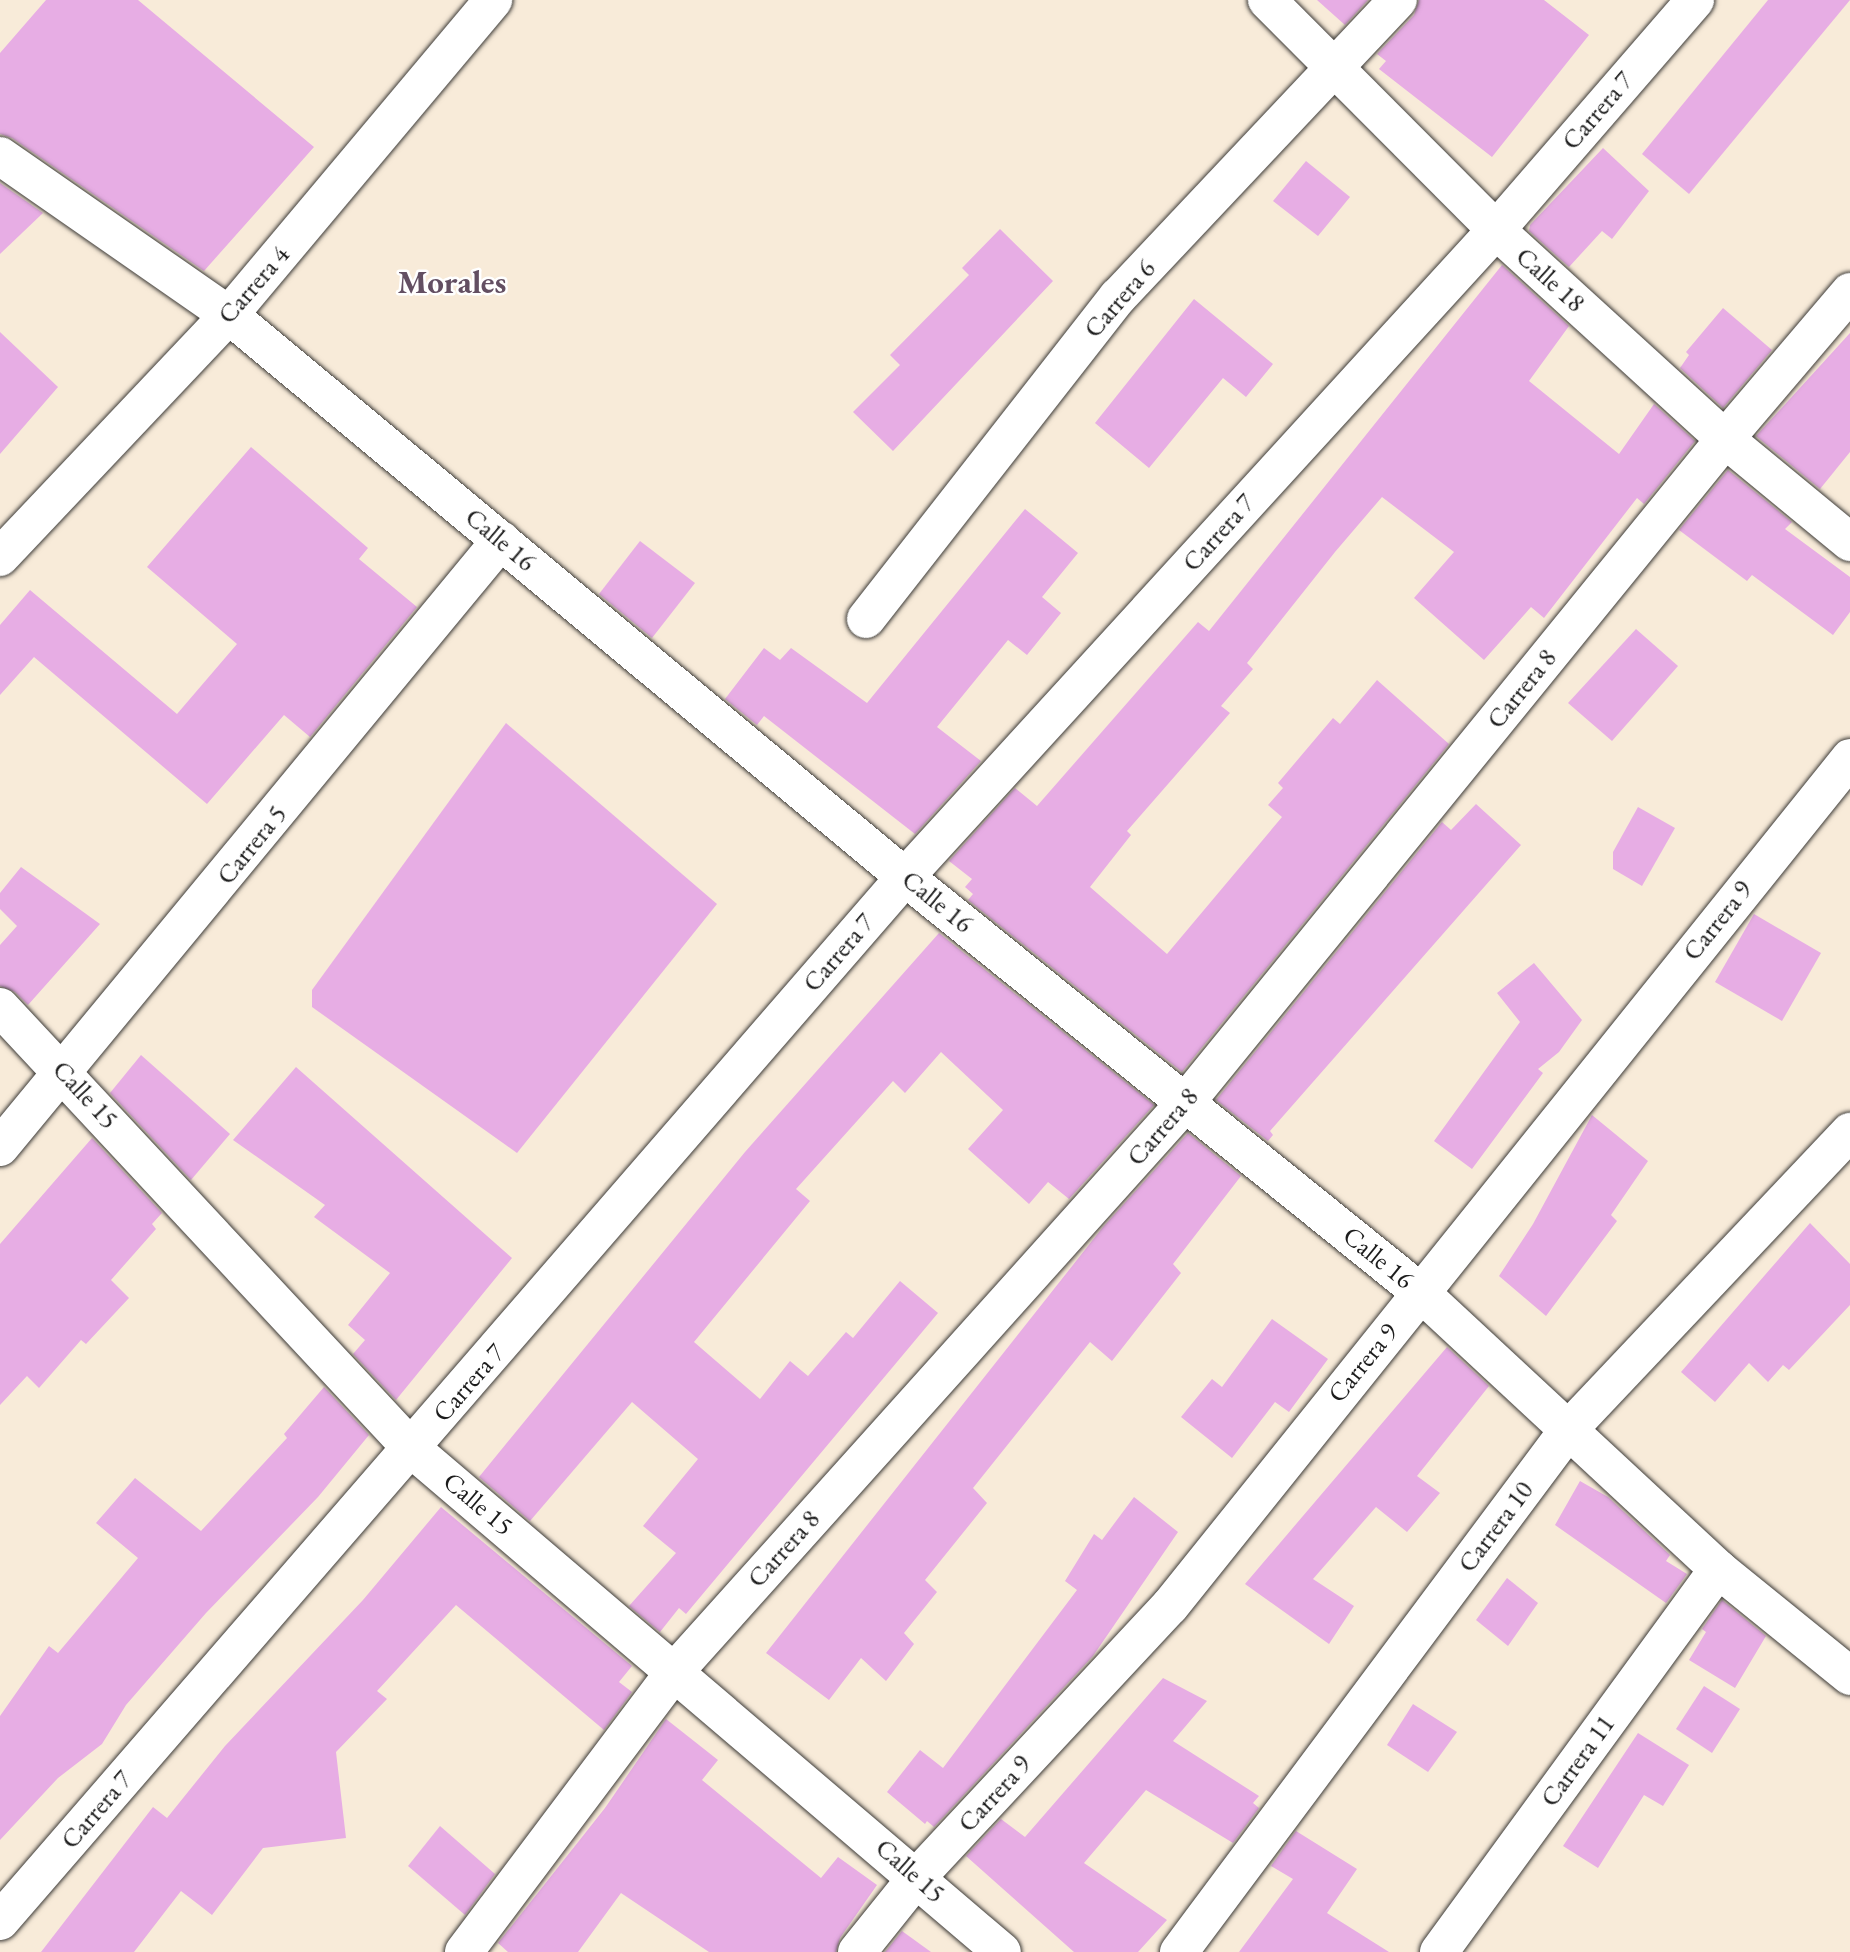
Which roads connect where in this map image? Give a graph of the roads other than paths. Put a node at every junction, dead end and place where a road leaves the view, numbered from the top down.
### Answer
1 (494, 0) edge
2 (1267, 0) edge
3 (1398, 0) edge
4 (1695, 0) edge
5 (1337, 65) junction
6 (0, 156) edge
7 (1496, 230) junction
8 (1850, 292) edge
9 (229, 315) junction
10 (1725, 439) junction
11 (501, 540) junction
12 (1850, 542) edge
13 (0, 557) edge
14 (866, 619) dead end
15 (1850, 758) edge
16 (905, 877) junction
17 (0, 1007) edge
18 (65, 1072) junction
19 (1186, 1102) junction
20 (1850, 1132) edge
21 (0, 1147) edge
22 (1420, 1292) junction
23 (1569, 1429) junction
24 (412, 1449) junction
25 (1718, 1569) junction
26 (675, 1671) junction
27 (1850, 1676) edge
28 (917, 1877) junction
29 (0, 1921) edge
30 (464, 1952) edge
31 (857, 1952) edge
32 (1002, 1952) edge
33 (1178, 1952) edge
34 (1438, 1952) edge

1 - 9 street, Carrera 4
2 - 5 street, Calle 18
3 - 5 street, Carrera 6
4 - 7 street, Carrera 7
5 - 7 street, Calle 18
5 - 14 street, Carrera 6
6 - 9 street, Calle 16
7 - 10 street, Calle 18
7 - 16 street, Carrera 7
8 - 10 street, Carrera 8
9 - 11 street, Calle 16
9 - 13 street, Carrera 4
10 - 12 street, Calle 18
10 - 19 street, Carrera 8
11 - 16 street, Calle 16
11 - 18 street, Carrera 5
15 - 22 street, Carrera 9
16 - 19 street, Calle 16
16 - 24 street, Carrera 7
17 - 18 street, Calle 15
18 - 21 street, Carrera 5
18 - 24 street, Calle 15
19 - 22 street, Calle 16
19 - 26 street, Carrera 8
20 - 23 street, Carrera 10
22 - 23 street, Calle 16
22 - 28 street, Carrera 9
23 - 25 street, Calle 16
23 - 33 street, Carrera 10
24 - 26 street, Calle 15
24 - 29 street, Carrera 7
25 - 27 street, Calle 16
25 - 34 street, Carrera 11
26 - 28 street, Calle 15
26 - 30 street, Carrera 8
28 - 31 street, Carrera 9
28 - 32 street, Calle 15

